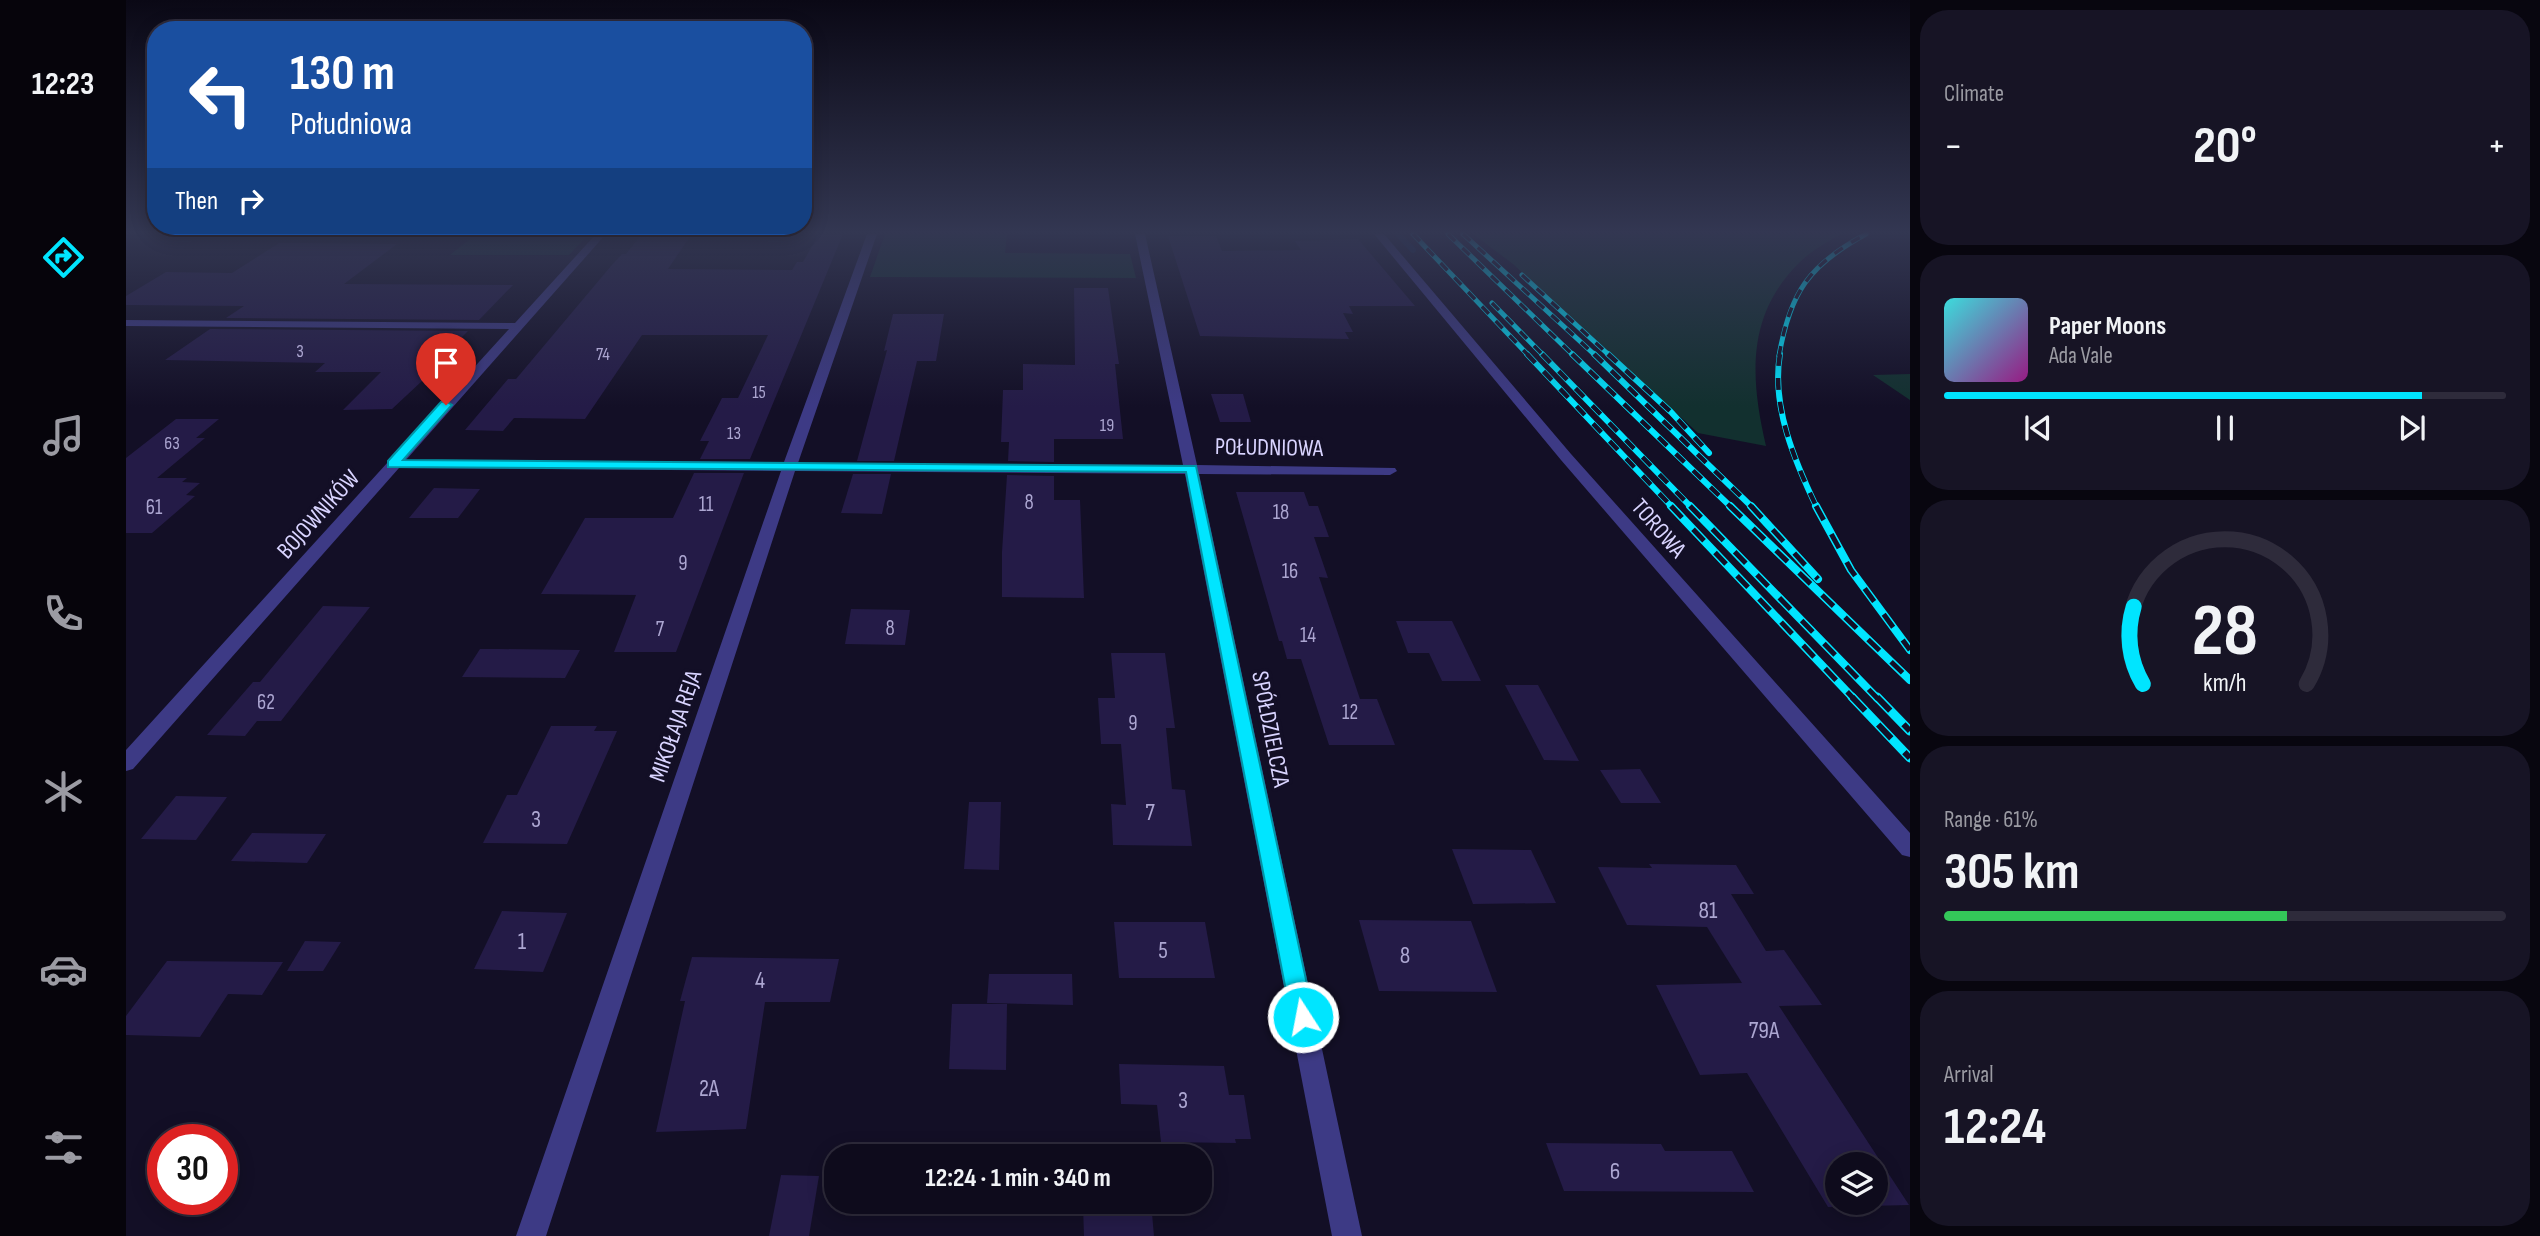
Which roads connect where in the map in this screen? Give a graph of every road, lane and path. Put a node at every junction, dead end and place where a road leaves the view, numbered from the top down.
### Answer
1 (548, 292) edge
2 (852, 292) edge
3 (1153, 292) edge
4 (1427, 292) edge
5 (126, 323) edge
6 (517, 326) junction
7 (392, 464) junction
8 (789, 468) junction
9 (1191, 468) junction
10 (1390, 471) dead end
11 (126, 763) edge
12 (1910, 848) edge
13 (531, 1236) edge
14 (1347, 1236) edge

1 - 6 street, BOJOWNIKÓW
2 - 8 street, MIKOŁAJA REJA
3 - 9 street, SPÓŁDZIELCZA
4 - 12 street, TOROWA
5 - 6 street
6 - 7 street, BOJOWNIKÓW
7 - 8 street, POŁUDNIOWA
7 - 11 street, BOJOWNIKÓW
8 - 9 street, POŁUDNIOWA
8 - 13 street, MIKOŁAJA REJA
9 - 10 street, POŁUDNIOWA
9 - 14 street, SPÓŁDZIELCZA

